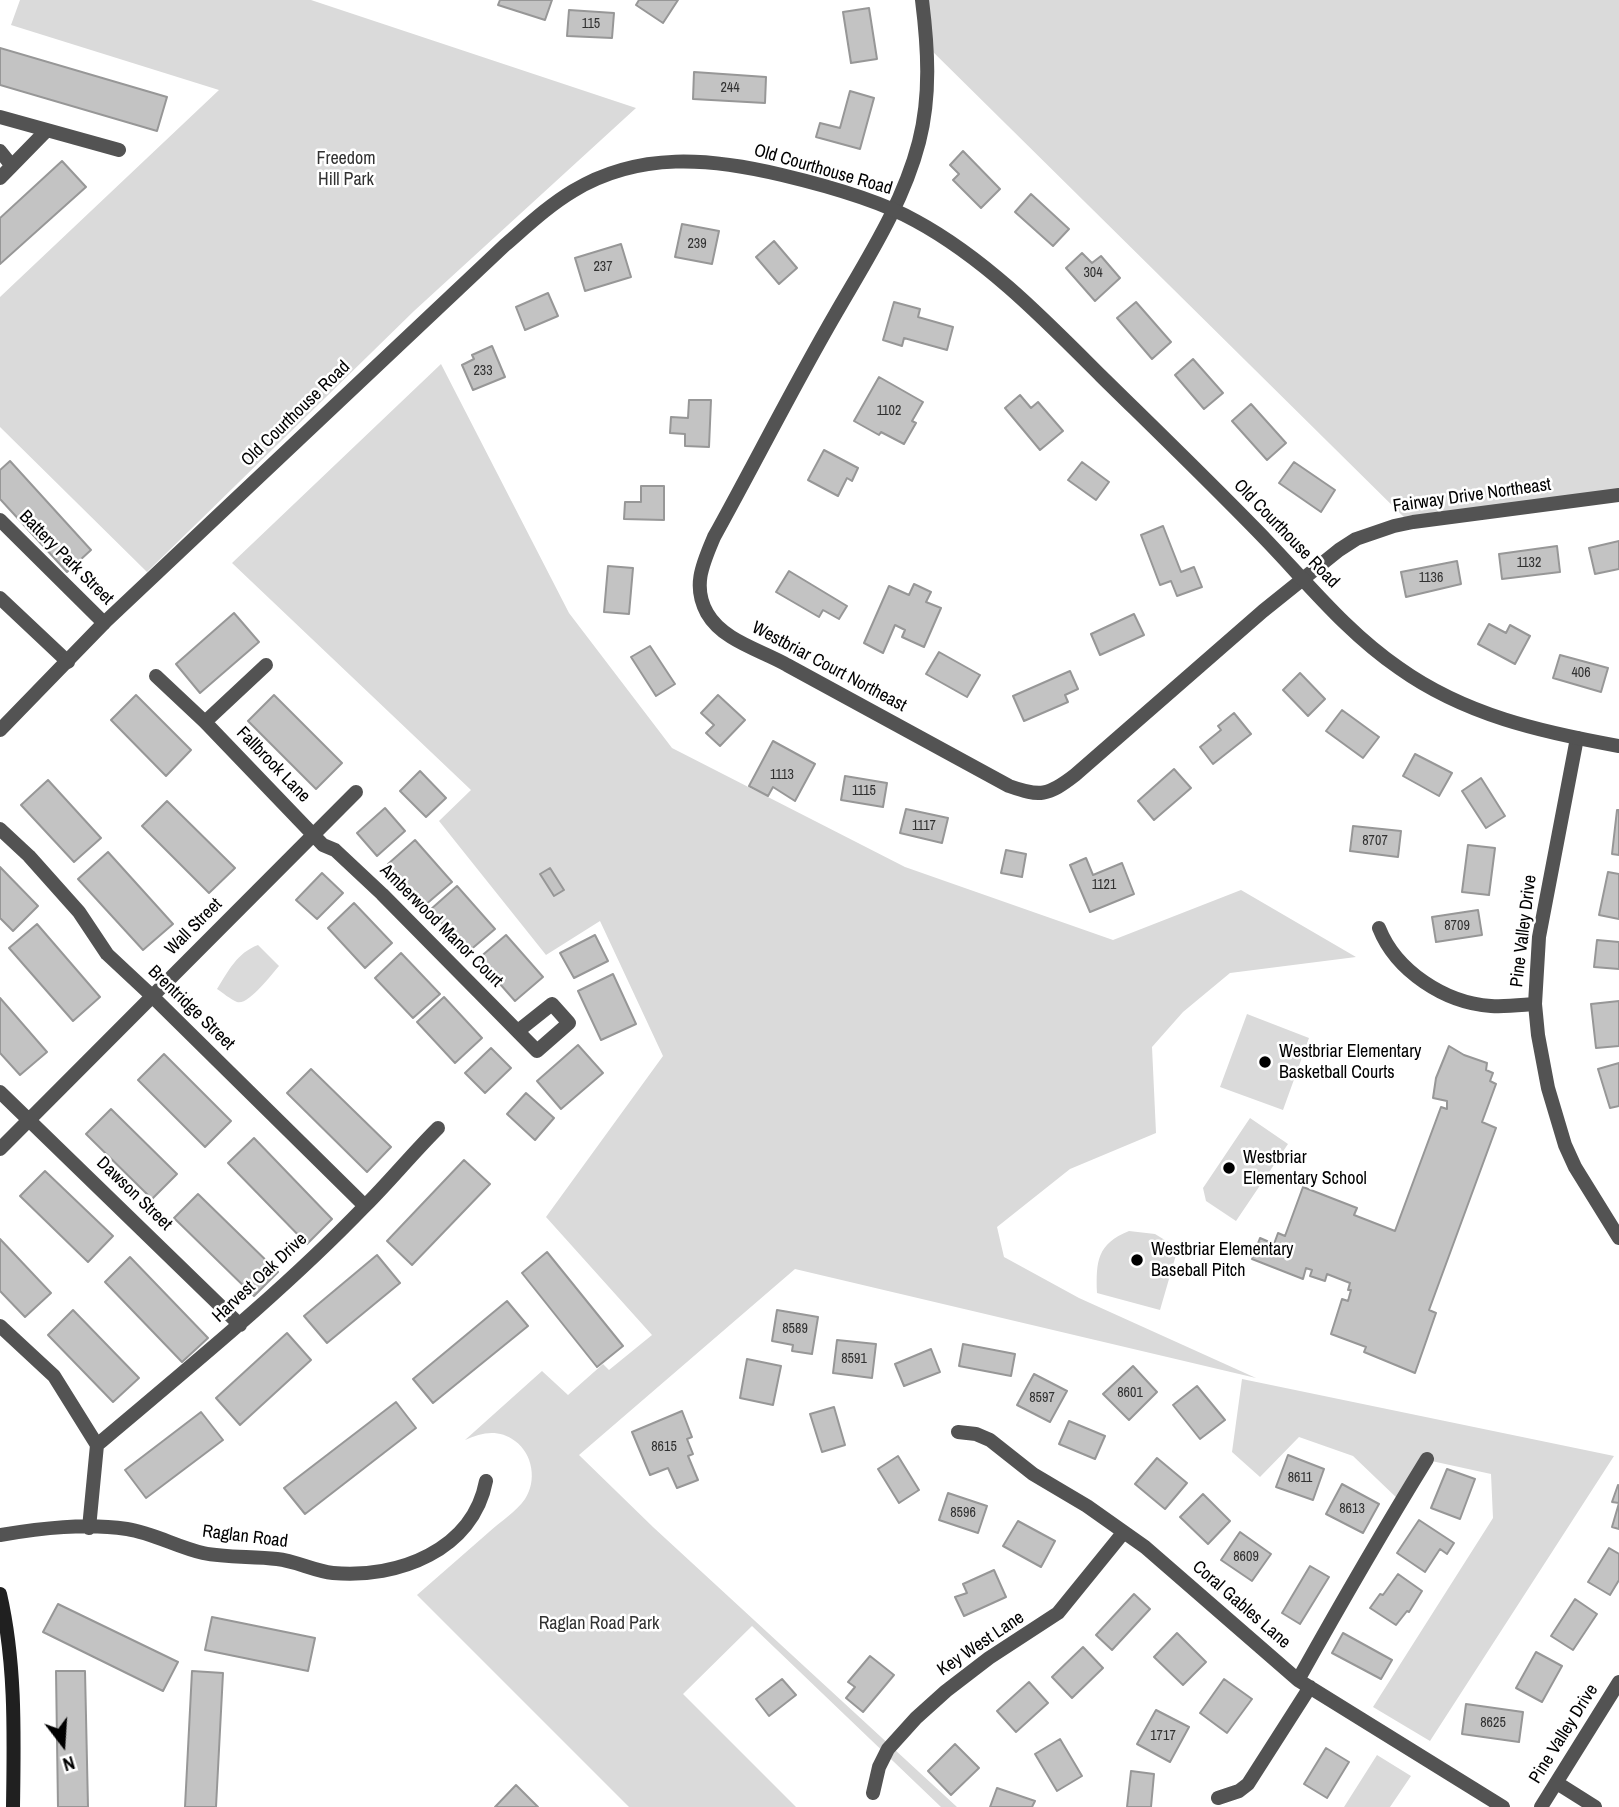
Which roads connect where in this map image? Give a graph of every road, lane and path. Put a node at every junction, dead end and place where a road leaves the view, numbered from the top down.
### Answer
1 (922, 0) edge
2 (0, 117) edge
3 (46, 131) junction
4 (119, 150) dead end
5 (0, 151) edge
6 (12, 166) junction
7 (0, 178) edge
8 (893, 209) junction
9 (1619, 495) edge
10 (0, 520) edge
11 (1304, 579) junction
12 (0, 598) edge
13 (104, 624) junction
14 (68, 662) junction
15 (266, 665) dead end
16 (156, 677) dead end
17 (205, 722) junction
18 (0, 730) edge
19 (1577, 738) junction
20 (1619, 746) edge
21 (356, 792) dead end
22 (0, 829) edge
23 (313, 835) junction
24 (1380, 928) dead end
25 (152, 996) junction
26 (1535, 1004) junction
27 (518, 1031) junction
28 (0, 1092) edge
29 (29, 1119) junction
30 (438, 1128) dead end
31 (0, 1149) edge
32 (365, 1206) junction
33 (1619, 1238) edge
34 (0, 1325) edge
35 (240, 1325) junction
36 (958, 1432) dead end
37 (97, 1445) junction
38 (1427, 1459) dead end
39 (486, 1481) dead end
40 (89, 1528) junction
41 (1124, 1533) junction
42 (0, 1535) edge
43 (0, 1594) edge
44 (1619, 1682) edge
45 (1304, 1683) junction
46 (1557, 1783) junction
47 (873, 1793) dead end
48 (1217, 1798) dead end
49 (13, 1807) edge
50 (1503, 1807) edge
51 (1541, 1807) edge
52 (1595, 1807) edge

1 - 8 street, Westbriar Court Northeast
2 - 3 street
3 - 4 street
3 - 6 street
5 - 6 street
6 - 7 street
8 - 11 street, Old Courthouse Road
8 - 11 street, Westbriar Court Northeast
8 - 13 street, Old Courthouse Road
9 - 11 street, Fairway Drive Northeast
10 - 13 street, Battery Park Street
11 - 19 street, Old Courthouse Road
12 - 14 street
13 - 14 street, Old Courthouse Road
14 - 18 street, Old Courthouse Road
15 - 17 street
16 - 17 street, Fallbrook Lane
17 - 23 street, Fallbrook Lane
19 - 20 street, Old Courthouse Road
19 - 26 street, Pine Valley Drive
21 - 23 street, Wall Street
22 - 25 street, Brentridge Street
23 - 25 street, Wall Street
23 - 27 street, Amberwood Manor Court
24 - 26 street
25 - 29 street, Wall Street
25 - 32 street, Brentridge Street
26 - 33 street, Pine Valley Drive
27 - 27 street, Amberwood Manor Court
28 - 29 street, Dawson Street
29 - 31 street, Wall Street
29 - 35 street, Dawson Street
30 - 32 street, Harvest Oak Drive
32 - 35 street, Harvest Oak Drive
34 - 37 street
35 - 37 street, Harvest Oak Drive
36 - 41 street, Coral Gables Lane
37 - 40 street
38 - 45 street
39 - 40 street, Raglan Road
40 - 42 street, Raglan Road
41 - 45 street, Coral Gables Lane
41 - 47 street, Key West Lane
43 - 49 main road
44 - 46 street, Pine Valley Drive
45 - 48 street
45 - 50 street, Coral Gables Lane
46 - 51 street, Pine Valley Drive
46 - 52 street

